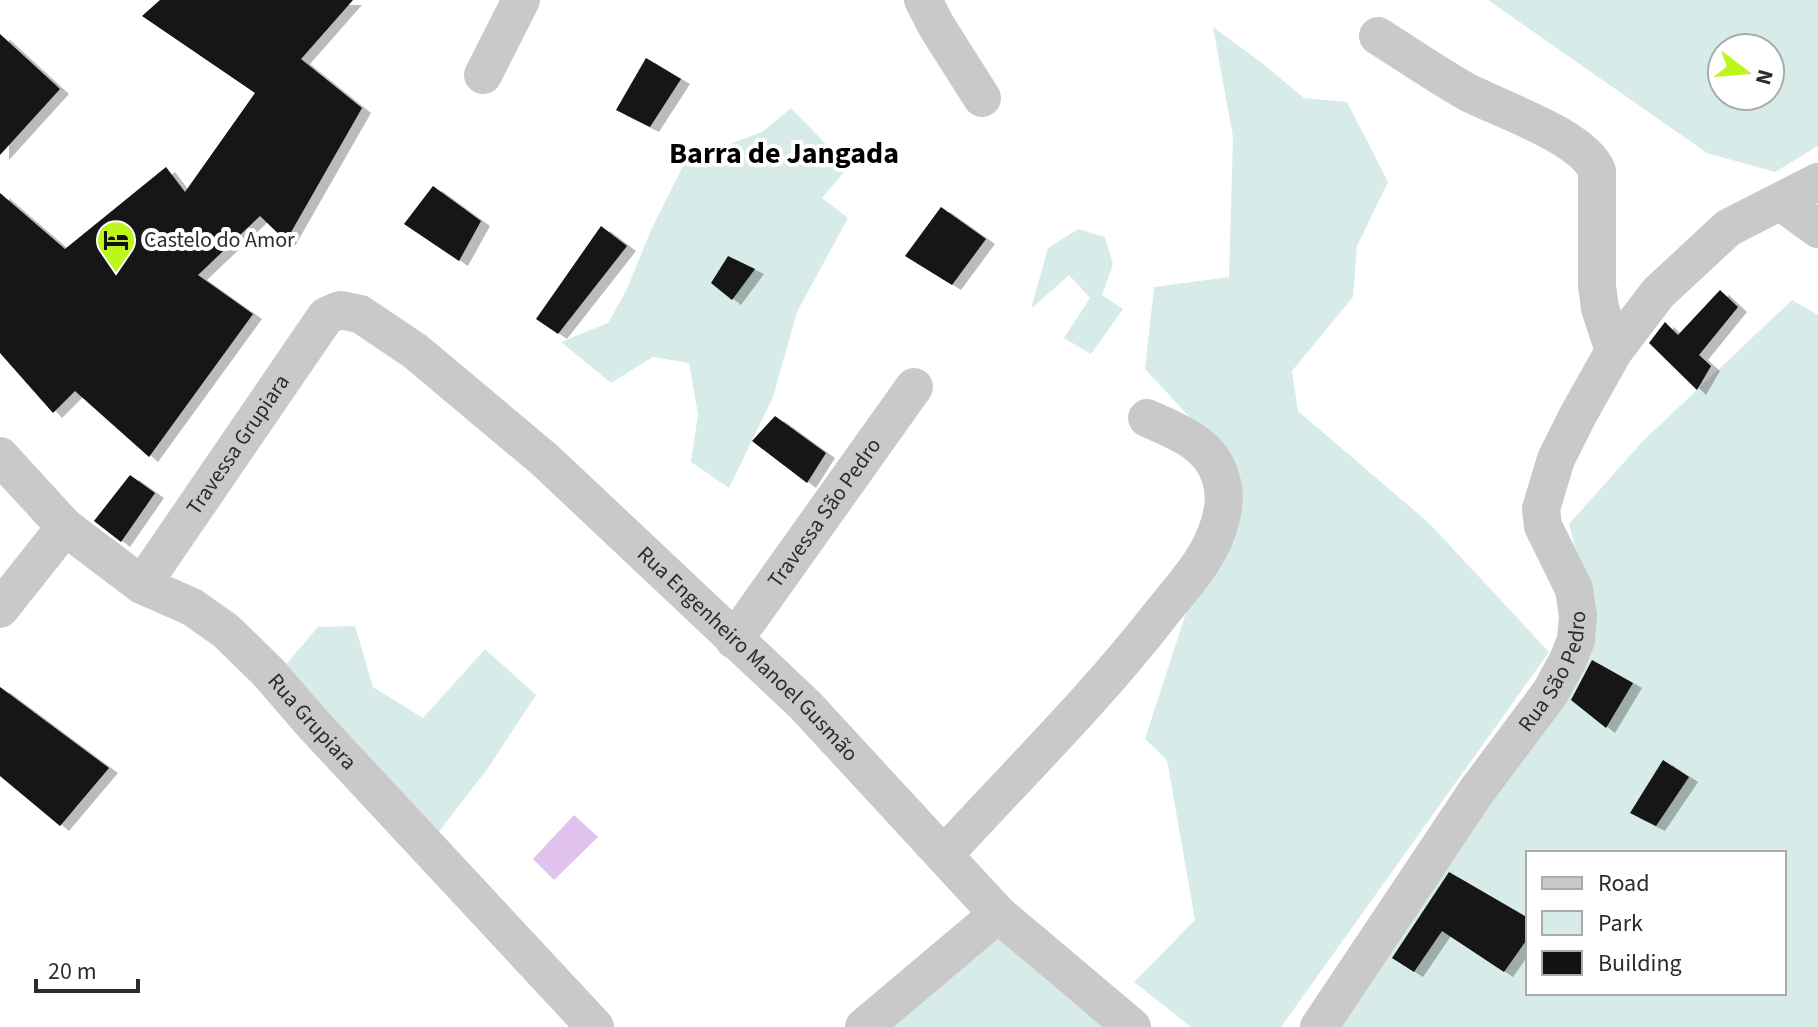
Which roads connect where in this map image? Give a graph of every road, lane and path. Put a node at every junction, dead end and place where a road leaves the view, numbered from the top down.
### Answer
1 (521, 0) edge
2 (923, 0) edge
3 (1378, 36) dead end
4 (483, 75) dead end
5 (982, 98) dead end
6 (1818, 182) edge
7 (1781, 202) junction
8 (1818, 229) edge
9 (340, 310) joint
10 (1614, 351) junction
11 (914, 387) dead end
12 (1147, 418) dead end
13 (0, 456) edge
14 (65, 527) junction
15 (142, 585) junction
16 (0, 609) edge
17 (734, 640) junction
18 (944, 855) junction
19 (998, 914) junction
20 (595, 1027) edge
21 (864, 1027) edge
22 (1132, 1027) edge
23 (1319, 1027) edge

1 - 4 street
2 - 5 street
3 - 10 street
6 - 7 street, Rua São Pedro
7 - 8 street
7 - 10 street, Rua São Pedro
9 - 15 street, Travessa Grupiara
9 - 17 street, Rua Engenheiro Manoel Gusmão
10 - 23 street, Rua São Pedro
11 - 17 street, Travessa São Pedro
12 - 18 street
13 - 14 street, Rua Grupiara
14 - 15 street, Rua Grupiara
14 - 16 street
15 - 20 street, Rua Grupiara
17 - 18 street, Rua Engenheiro Manoel Gusmão
18 - 19 street, Rua Engenheiro Manoel Gusmão
19 - 21 street
19 - 22 street, Rua Engenheiro Manoel Gusmão

